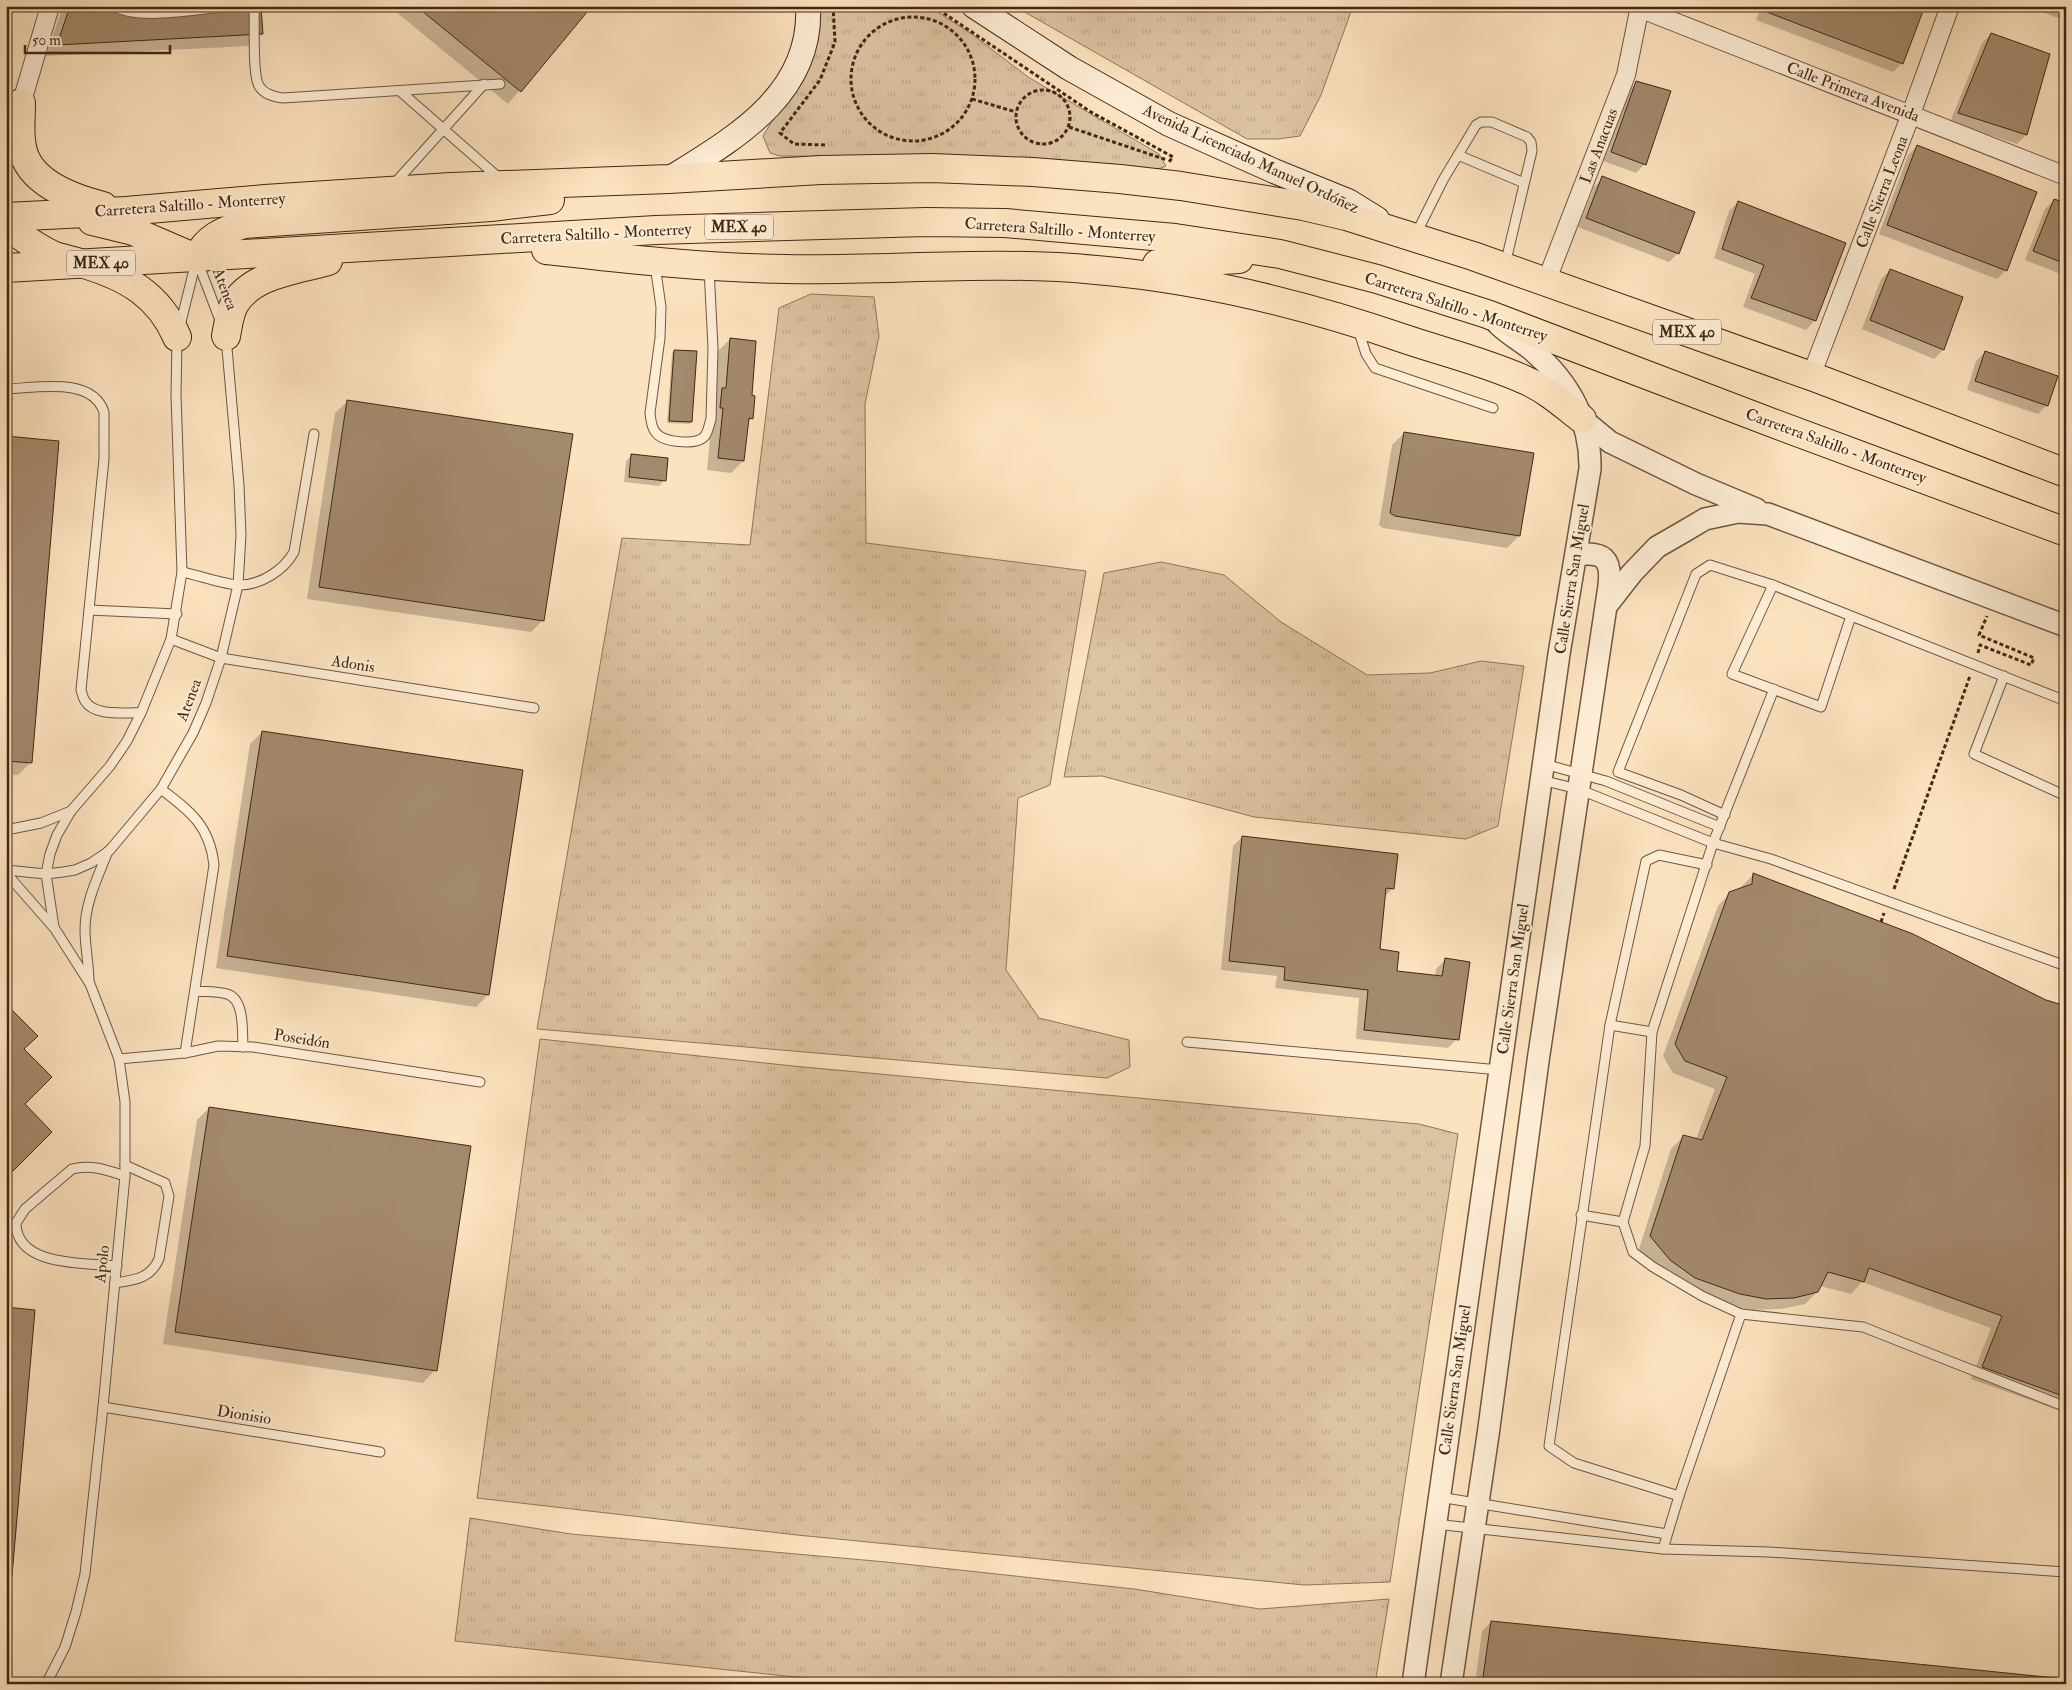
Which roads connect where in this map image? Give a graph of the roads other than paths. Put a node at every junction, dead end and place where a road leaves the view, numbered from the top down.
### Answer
1 (50, 6) edge
2 (113, 6) edge
3 (231, 6) edge
4 (254, 6) edge
5 (808, 6) edge
6 (974, 6) edge
7 (1950, 6) edge
8 (224, 7) edge
9 (1640, 7) edge
10 (151, 10) edge
11 (484, 84) junction
12 (500, 84) dead end
13 (400, 90) junction
14 (21, 104) junction
15 (1911, 114) junction
16 (445, 129) junction
17 (1458, 155) junction
18 (6, 156) edge
19 (2066, 176) edge
20 (669, 179) junction
21 (629, 181) junction
22 (1524, 184) junction
23 (506, 185) junction
24 (386, 192) junction
25 (126, 211) junction
26 (63, 214) junction
27 (6, 217) edge
28 (6, 225) edge
29 (1407, 236) junction
30 (475, 241) junction
31 (369, 246) junction
32 (1280, 254) junction
33 (197, 258) junction
34 (655, 262) junction
35 (84, 264) junction
36 (709, 266) junction
37 (1024, 266) junction
38 (6, 268) edge
39 (1505, 268) junction
40 (1546, 282) junction
41 (1487, 314) junction
42 (1356, 323) junction
43 (226, 336) junction
44 (177, 337) junction
45 (1811, 376) junction
46 (6, 389) edge
47 (1493, 408) dead end
48 (1582, 418) junction
49 (314, 434) dead end
50 (2066, 473) edge
51 (1768, 514) junction
52 (2066, 532) edge
53 (1576, 555) junction
54 (182, 572) junction
55 (238, 585) junction
56 (1773, 585) junction
57 (1605, 607) junction
58 (89, 610) junction
59 (177, 614) junction
60 (1851, 616) junction
61 (2066, 626) edge
62 (172, 639) junction
63 (221, 658) junction
64 (2004, 676) junction
65 (1774, 689) junction
66 (2066, 701) edge
67 (534, 708) dead end
68 (141, 713) junction
69 (1542, 772) junction
70 (1579, 781) junction
71 (161, 789) junction
72 (2066, 796) edge
73 (71, 811) junction
74 (1725, 815) junction
75 (1720, 827) junction
76 (6, 830) edge
77 (1713, 843) junction
78 (108, 850) junction
79 (1707, 865) junction
80 (6, 871) edge
81 (46, 874) junction
82 (55, 929) junction
83 (2066, 966) edge
84 (90, 984) junction
85 (195, 991) junction
86 (1610, 1025) junction
87 (1652, 1032) junction
88 (1187, 1042) dead end
89 (243, 1047) junction
90 (185, 1053) junction
91 (119, 1059) junction
92 (1500, 1070) junction
93 (480, 1082) dead end
94 (125, 1165) junction
95 (125, 1176) junction
96 (1581, 1215) junction
97 (1623, 1222) junction
98 (117, 1266) junction
99 (115, 1283) junction
100 (1742, 1314) junction
101 (103, 1407) junction
102 (2066, 1407) edge
103 (380, 1452) dead end
104 (1679, 1496) junction
105 (1439, 1497) junction
106 (1478, 1504) junction
107 (1435, 1524) junction
108 (1474, 1529) junction
109 (1668, 1534) junction
110 (1663, 1549) junction
111 (2066, 1572) edge
112 (46, 1684) edge
113 (1412, 1684) edge
114 (1451, 1684) edge

1 - 14 street
2 - 10 lane
3 - 8 lane
4 - 13 lane
5 - 20 main road
6 - 29 main road, Avenida Licenciado Manuel Ordóñez
7 - 15 street, Calle Sierra Leona
8 - 10 lane
9 - 15 street, Calle Primera Avenida
9 - 40 street, Las Anacuas
11 - 12 lane
11 - 13 lane
11 - 16 lane
13 - 16 lane
14 - 18 street
14 - 25 main road
15 - 19 street, Calle Primera Avenida
15 - 45 street, Calle Sierra Leona
16 - 23 lane
16 - 24 lane
17 - 22 lane
17 - 22 lane
17 - 29 lane
20 - 21 main road, Carretera Saltillo - Monterrey / MEX 40
20 - 29 main road, Carretera Saltillo - Monterrey / MEX 40
21 - 23 main road, Carretera Saltillo - Monterrey / MEX 40
21 - 33 main road
22 - 39 lane
23 - 24 main road, Carretera Saltillo - Monterrey / MEX 40
24 - 25 main road, Carretera Saltillo - Monterrey / MEX 40
25 - 26 main road, Carretera Saltillo - Monterrey / MEX 40
26 - 27 main road, Carretera Saltillo - Monterrey / MEX 40
26 - 33 main road
28 - 35 main road
29 - 39 main road, Carretera Saltillo - Monterrey / MEX 40
30 - 31 main road, Carretera Saltillo - Monterrey / MEX 40
30 - 32 main road, Carretera Saltillo - Monterrey / MEX 40
30 - 34 main road
31 - 33 main road, Carretera Saltillo - Monterrey / MEX 40
31 - 43 main road
32 - 37 main road
32 - 41 main road, Carretera Saltillo - Monterrey / MEX 40
33 - 35 main road, Carretera Saltillo - Monterrey / MEX 40
33 - 43 lane, Atenea
33 - 44 lane, Atenea
34 - 36 main road
34 - 36 lane
35 - 38 main road, Carretera Saltillo - Monterrey / MEX 40
35 - 44 main road
36 - 37 main road
37 - 42 main road
39 - 40 main road, Carretera Saltillo - Monterrey / MEX 40
40 - 45 main road, Carretera Saltillo - Monterrey / MEX 40
41 - 48 street, Calle Sierra San Miguel
41 - 52 main road, Carretera Saltillo - Monterrey / MEX 40
42 - 47 lane
42 - 48 main road
43 - 55 lane, Atenea
44 - 54 lane, Atenea
45 - 50 main road, Carretera Saltillo - Monterrey / MEX 40
46 - 58 lane
48 - 51 street
48 - 53 street, Calle Sierra San Miguel
49 - 55 lane
51 - 57 street
51 - 61 street
53 - 57 street
53 - 69 street, Calle Sierra San Miguel
54 - 55 lane
54 - 59 lane, Atenea
55 - 63 lane, Atenea
56 - 60 lane
56 - 65 lane
56 - 74 lane
57 - 70 street
58 - 59 lane
58 - 68 lane
59 - 62 lane, Atenea
60 - 64 lane
60 - 65 lane
62 - 63 lane, Adonis
62 - 68 lane, Atenea
63 - 67 lane, Adonis
63 - 71 lane, Atenea
64 - 66 lane
64 - 72 lane
65 - 74 lane
68 - 73 lane, Atenea
69 - 70 lane
69 - 70 lane
69 - 92 street, Calle Sierra San Miguel
70 - 75 lane
70 - 77 lane
70 - 106 street
71 - 78 lane, Atenea
71 - 85 lane
73 - 76 lane, Atenea
73 - 81 lane, Atenea
74 - 75 lane
75 - 77 lane
77 - 79 lane
77 - 83 lane
78 - 81 lane, Atenea
78 - 84 lane, Atenea
79 - 86 lane
79 - 87 lane
80 - 81 lane, Atenea
80 - 82 lane, Apolo
81 - 82 lane, Atenea
82 - 84 lane, Apolo
84 - 91 lane, Apolo
85 - 89 lane
85 - 90 lane
86 - 87 lane
86 - 96 lane
87 - 97 lane
88 - 92 lane
89 - 90 lane, Poseidón
89 - 93 lane, Poseidón
90 - 91 lane, Poseidón
91 - 94 lane, Apolo
92 - 105 street, Calle Sierra San Miguel
94 - 95 lane, Apolo
94 - 99 lane
95 - 98 lane, Apolo
95 - 98 lane
96 - 97 lane
96 - 104 lane
97 - 100 lane
98 - 99 lane, Apolo
99 - 101 lane, Apolo
100 - 102 lane
100 - 104 lane
101 - 103 lane, Dionisio
101 - 112 lane, Apolo
104 - 109 lane
105 - 106 lane
105 - 107 street, Calle Sierra San Miguel
106 - 108 street
106 - 109 lane
107 - 108 lane
107 - 113 street, Calle Sierra San Miguel
108 - 110 lane
108 - 114 street
109 - 110 lane
110 - 111 lane

